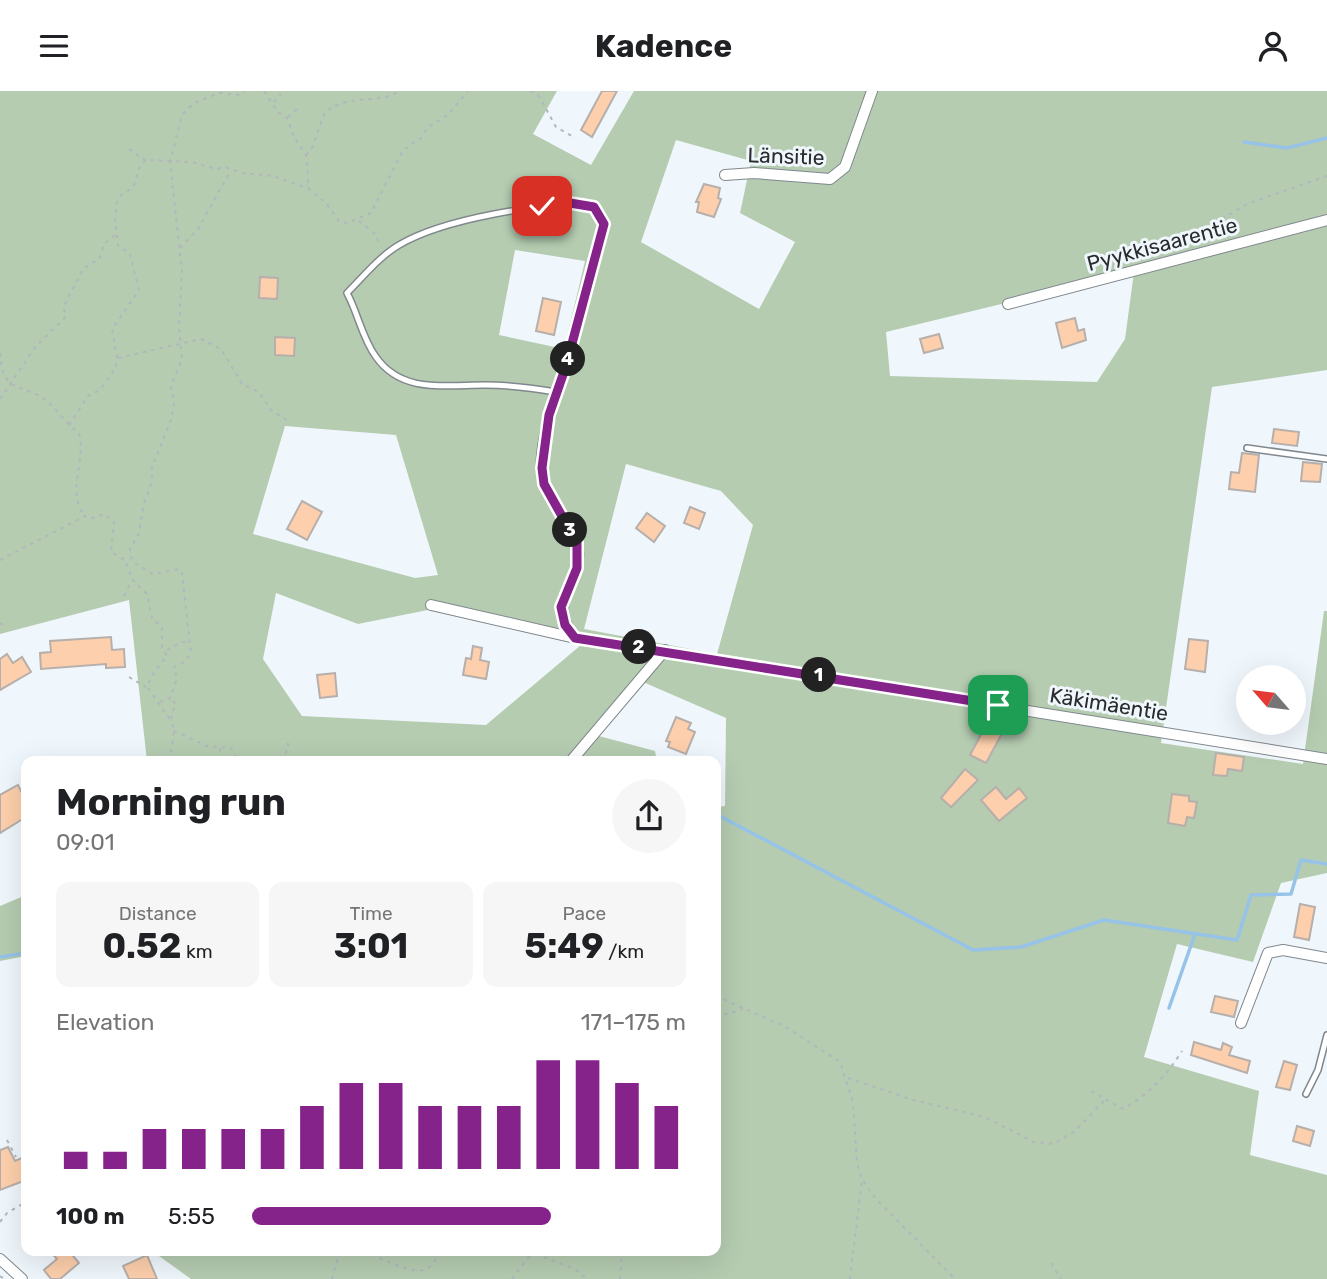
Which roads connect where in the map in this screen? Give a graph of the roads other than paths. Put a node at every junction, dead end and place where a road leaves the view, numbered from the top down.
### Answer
1 (872, 91) edge
2 (725, 175) dead end
3 (594, 207) joint
4 (1327, 220) edge
5 (1008, 305) dead end
6 (556, 392) junction
7 (1247, 448) dead end
8 (1327, 459) edge
9 (431, 605) dead end
10 (575, 638) junction
11 (665, 650) junction
12 (575, 756) edge
13 (1327, 759) edge
14 (1327, 958) edge
15 (1241, 1023) dead end
16 (1327, 1035) edge
17 (1306, 1094) dead end
18 (0, 1259) edge
19 (22, 1279) edge

1 - 2 street, Länsitie
3 - 6 street
3 - 6 lane
4 - 5 street, Pyykkisaarentie
6 - 10 street
7 - 8 lane
9 - 10 street, Käkimäentie
10 - 11 street, Käkimäentie
11 - 12 street
11 - 13 street, Käkimäentie
14 - 15 street
16 - 17 lane
18 - 19 street

